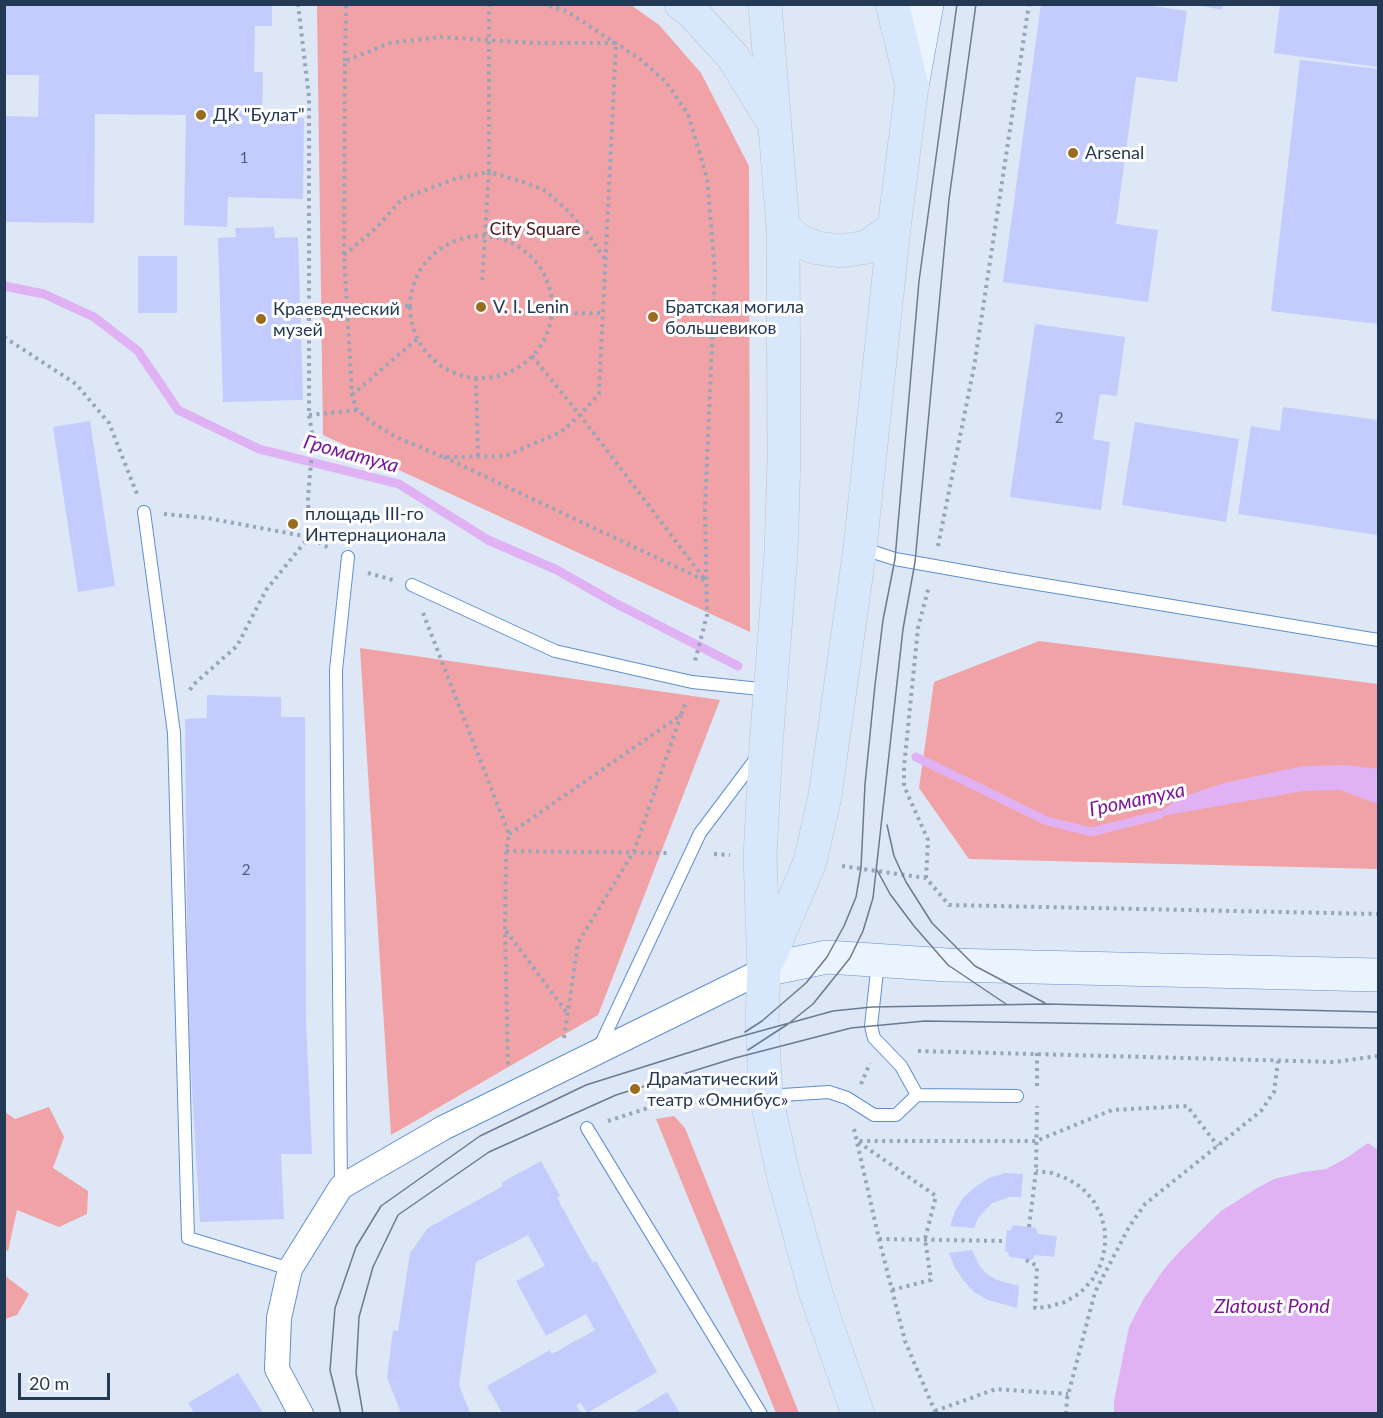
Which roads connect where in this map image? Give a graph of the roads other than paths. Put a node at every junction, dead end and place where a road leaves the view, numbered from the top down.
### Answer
1 (681, 4) edge
2 (765, 4) edge
3 (892, 4) edge
4 (927, 4) edge
5 (912, 86) junction
6 (773, 123) junction
7 (783, 227) junction
8 (894, 228) junction
9 (144, 512) road end
10 (860, 548) junction
11 (348, 557) road end
12 (412, 585) road end
13 (1378, 640) edge
14 (771, 690) junction
15 (766, 745) junction
16 (878, 960) junction
17 (764, 970) junction
18 (1378, 975) edge
19 (597, 1052) junction
20 (917, 1095) junction
21 (766, 1096) junction
22 (1017, 1096) dead end
23 (587, 1128) road end
24 (340, 1187) junction
25 (290, 1269) junction
26 (301, 1413) edge
27 (761, 1413) edge
28 (858, 1413) edge

1 - 6 main road
2 - 6 main road
3 - 5 main road
4 - 5 main road
5 - 8 main road
6 - 7 main road
7 - 8 main road
7 - 14 main road
8 - 10 main road
9 - 25 lane
10 - 13 lane
10 - 17 main road
11 - 24 lane
12 - 14 lane
14 - 15 main road
15 - 17 main road
15 - 19 lane
16 - 17 main road
16 - 18 main road
16 - 20 lane
17 - 19 street
17 - 21 main road
19 - 24 street
20 - 21 lane
20 - 22 lane
21 - 28 main road
23 - 27 lane
24 - 25 street
25 - 26 street

